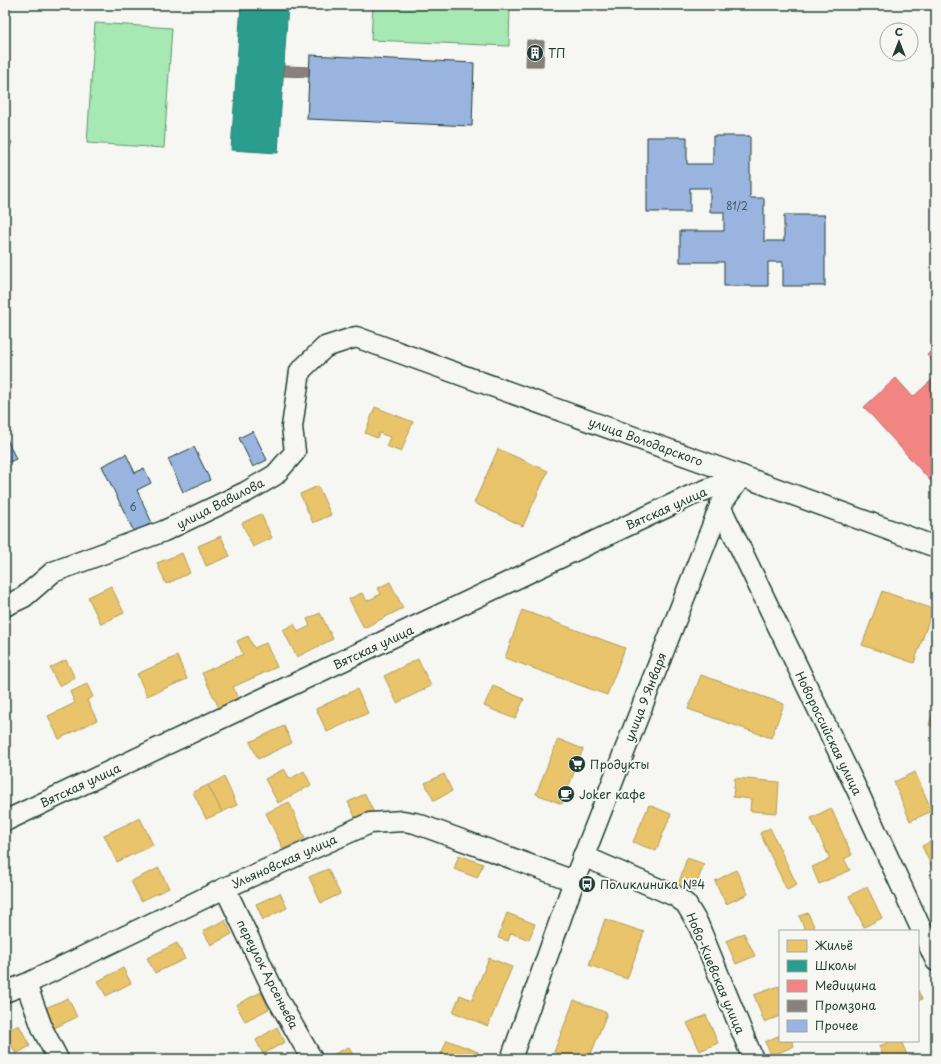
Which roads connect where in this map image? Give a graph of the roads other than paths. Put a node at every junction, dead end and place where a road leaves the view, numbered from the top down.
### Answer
1 (356, 337) joint
2 (742, 476) junction
3 (720, 506) junction
4 (936, 547) edge
5 (5, 606) edge
6 (5, 820) edge
7 (583, 856) junction
8 (574, 880) junction
9 (225, 888) junction
10 (936, 960) edge
11 (26, 984) junction
12 (5, 992) edge
13 (58, 1059) edge
14 (312, 1059) edge
15 (511, 1059) edge
16 (753, 1059) edge

1 - 2 street, улица Володарского
1 - 5 street, улица Вавилова
2 - 3 street, улица 9 Января
2 - 4 street, улица Володарского
2 - 6 street, Вятская улица
3 - 7 street, улица 9 Января
3 - 10 street, Новороссийская улица
7 - 8 street, улица 9 Января
7 - 16 street, Ново-Киевская улица
8 - 9 street, Ульяновская улица
8 - 15 street, улица 9 Января
9 - 11 street, Ульяновская улица
9 - 14 street, переулок Арсеньева
11 - 12 street, Ульяновская улица
11 - 13 street

